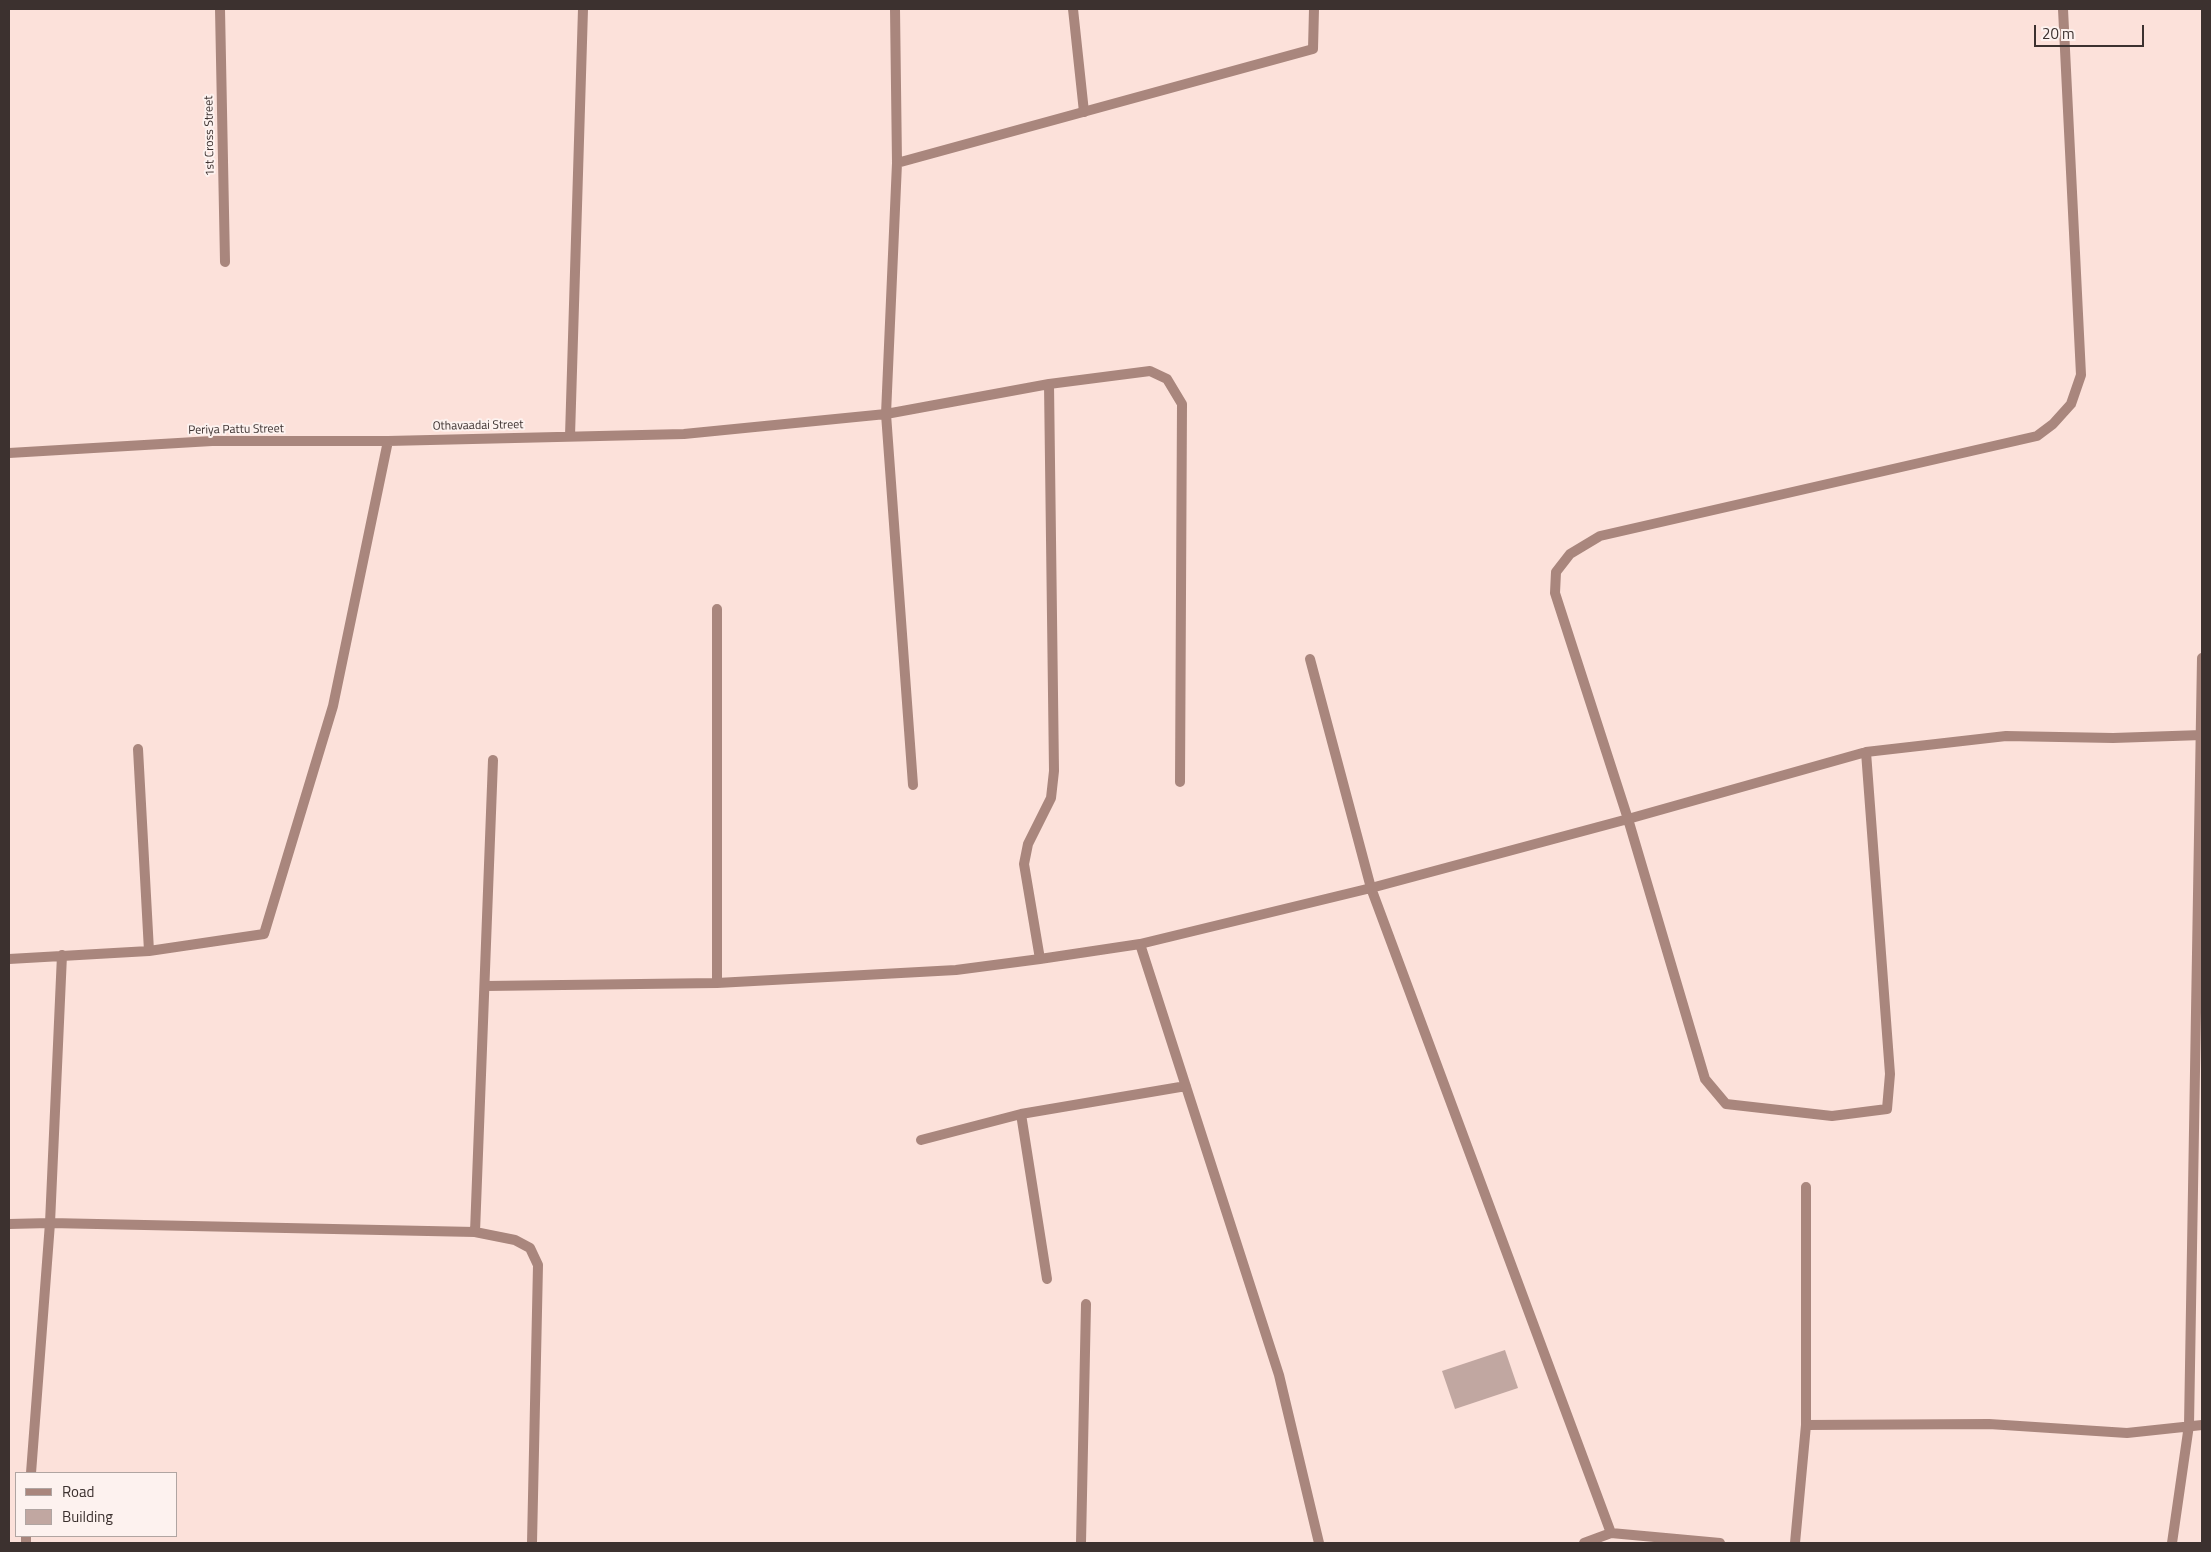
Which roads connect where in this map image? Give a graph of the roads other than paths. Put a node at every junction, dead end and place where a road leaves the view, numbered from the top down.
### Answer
1 (220, 9) edge
2 (583, 9) edge
3 (895, 9) edge
4 (1073, 9) edge
5 (1314, 9) edge
6 (2064, 9) edge
7 (1084, 112) junction
8 (897, 163) junction
9 (225, 262) dead end
10 (1049, 384) junction
11 (886, 414) junction
12 (570, 436) junction
13 (388, 441) junction
14 (9, 453) edge
15 (717, 609) dead end
16 (2202, 658) edge
17 (1310, 659) dead end
18 (2202, 735) edge
19 (138, 749) dead end
20 (1866, 752) junction
21 (493, 760) dead end
22 (1180, 782) dead end
23 (913, 785) dead end
24 (1628, 819) junction
25 (1371, 888) junction
26 (1140, 944) junction
27 (149, 951) junction
28 (62, 955) junction
29 (1040, 959) junction
30 (9, 960) edge
31 (717, 983) junction
32 (486, 986) junction
33 (1186, 1086) junction
34 (1021, 1114) junction
35 (921, 1140) dead end
36 (1806, 1188) dead end
37 (50, 1223) junction
38 (9, 1224) edge
39 (475, 1232) junction
40 (1047, 1279) dead end
41 (1086, 1304) dead end
42 (1806, 1425) junction
43 (2189, 1425) junction
44 (2202, 1425) edge
45 (31, 1472) edge
46 (1611, 1533) junction
47 (532, 1543) edge
48 (1081, 1543) edge
49 (1319, 1543) edge
50 (1584, 1543) edge
51 (1720, 1543) edge
52 (1795, 1543) edge
53 (2172, 1543) edge

1 - 9 street, 1st Cross Street
2 - 12 street
3 - 8 street
4 - 7 street
5 - 7 street
6 - 24 street
7 - 8 street
8 - 11 street
10 - 11 street, Othavaadai Street
10 - 22 street, Othavaadai Street
10 - 29 street
11 - 12 street, Othavaadai Street
11 - 23 street
12 - 13 street, Othavaadai Street
13 - 14 street, Periya Pattu Street
13 - 27 street
15 - 31 street
16 - 18 street
17 - 25 street
18 - 20 street
18 - 43 street
19 - 27 street
20 - 24 street
20 - 24 street
21 - 32 street
24 - 25 street
25 - 26 street
25 - 46 street
26 - 29 street
26 - 33 street
27 - 28 street
28 - 30 street
28 - 37 street
29 - 31 street
31 - 32 street
32 - 39 street
33 - 34 street
33 - 49 street
34 - 35 street
34 - 40 street
36 - 42 street
37 - 38 street
37 - 39 street
37 - 45 street
39 - 47 street
41 - 48 street
42 - 43 street
42 - 52 street
43 - 44 street
43 - 53 street
46 - 50 street
46 - 51 street

